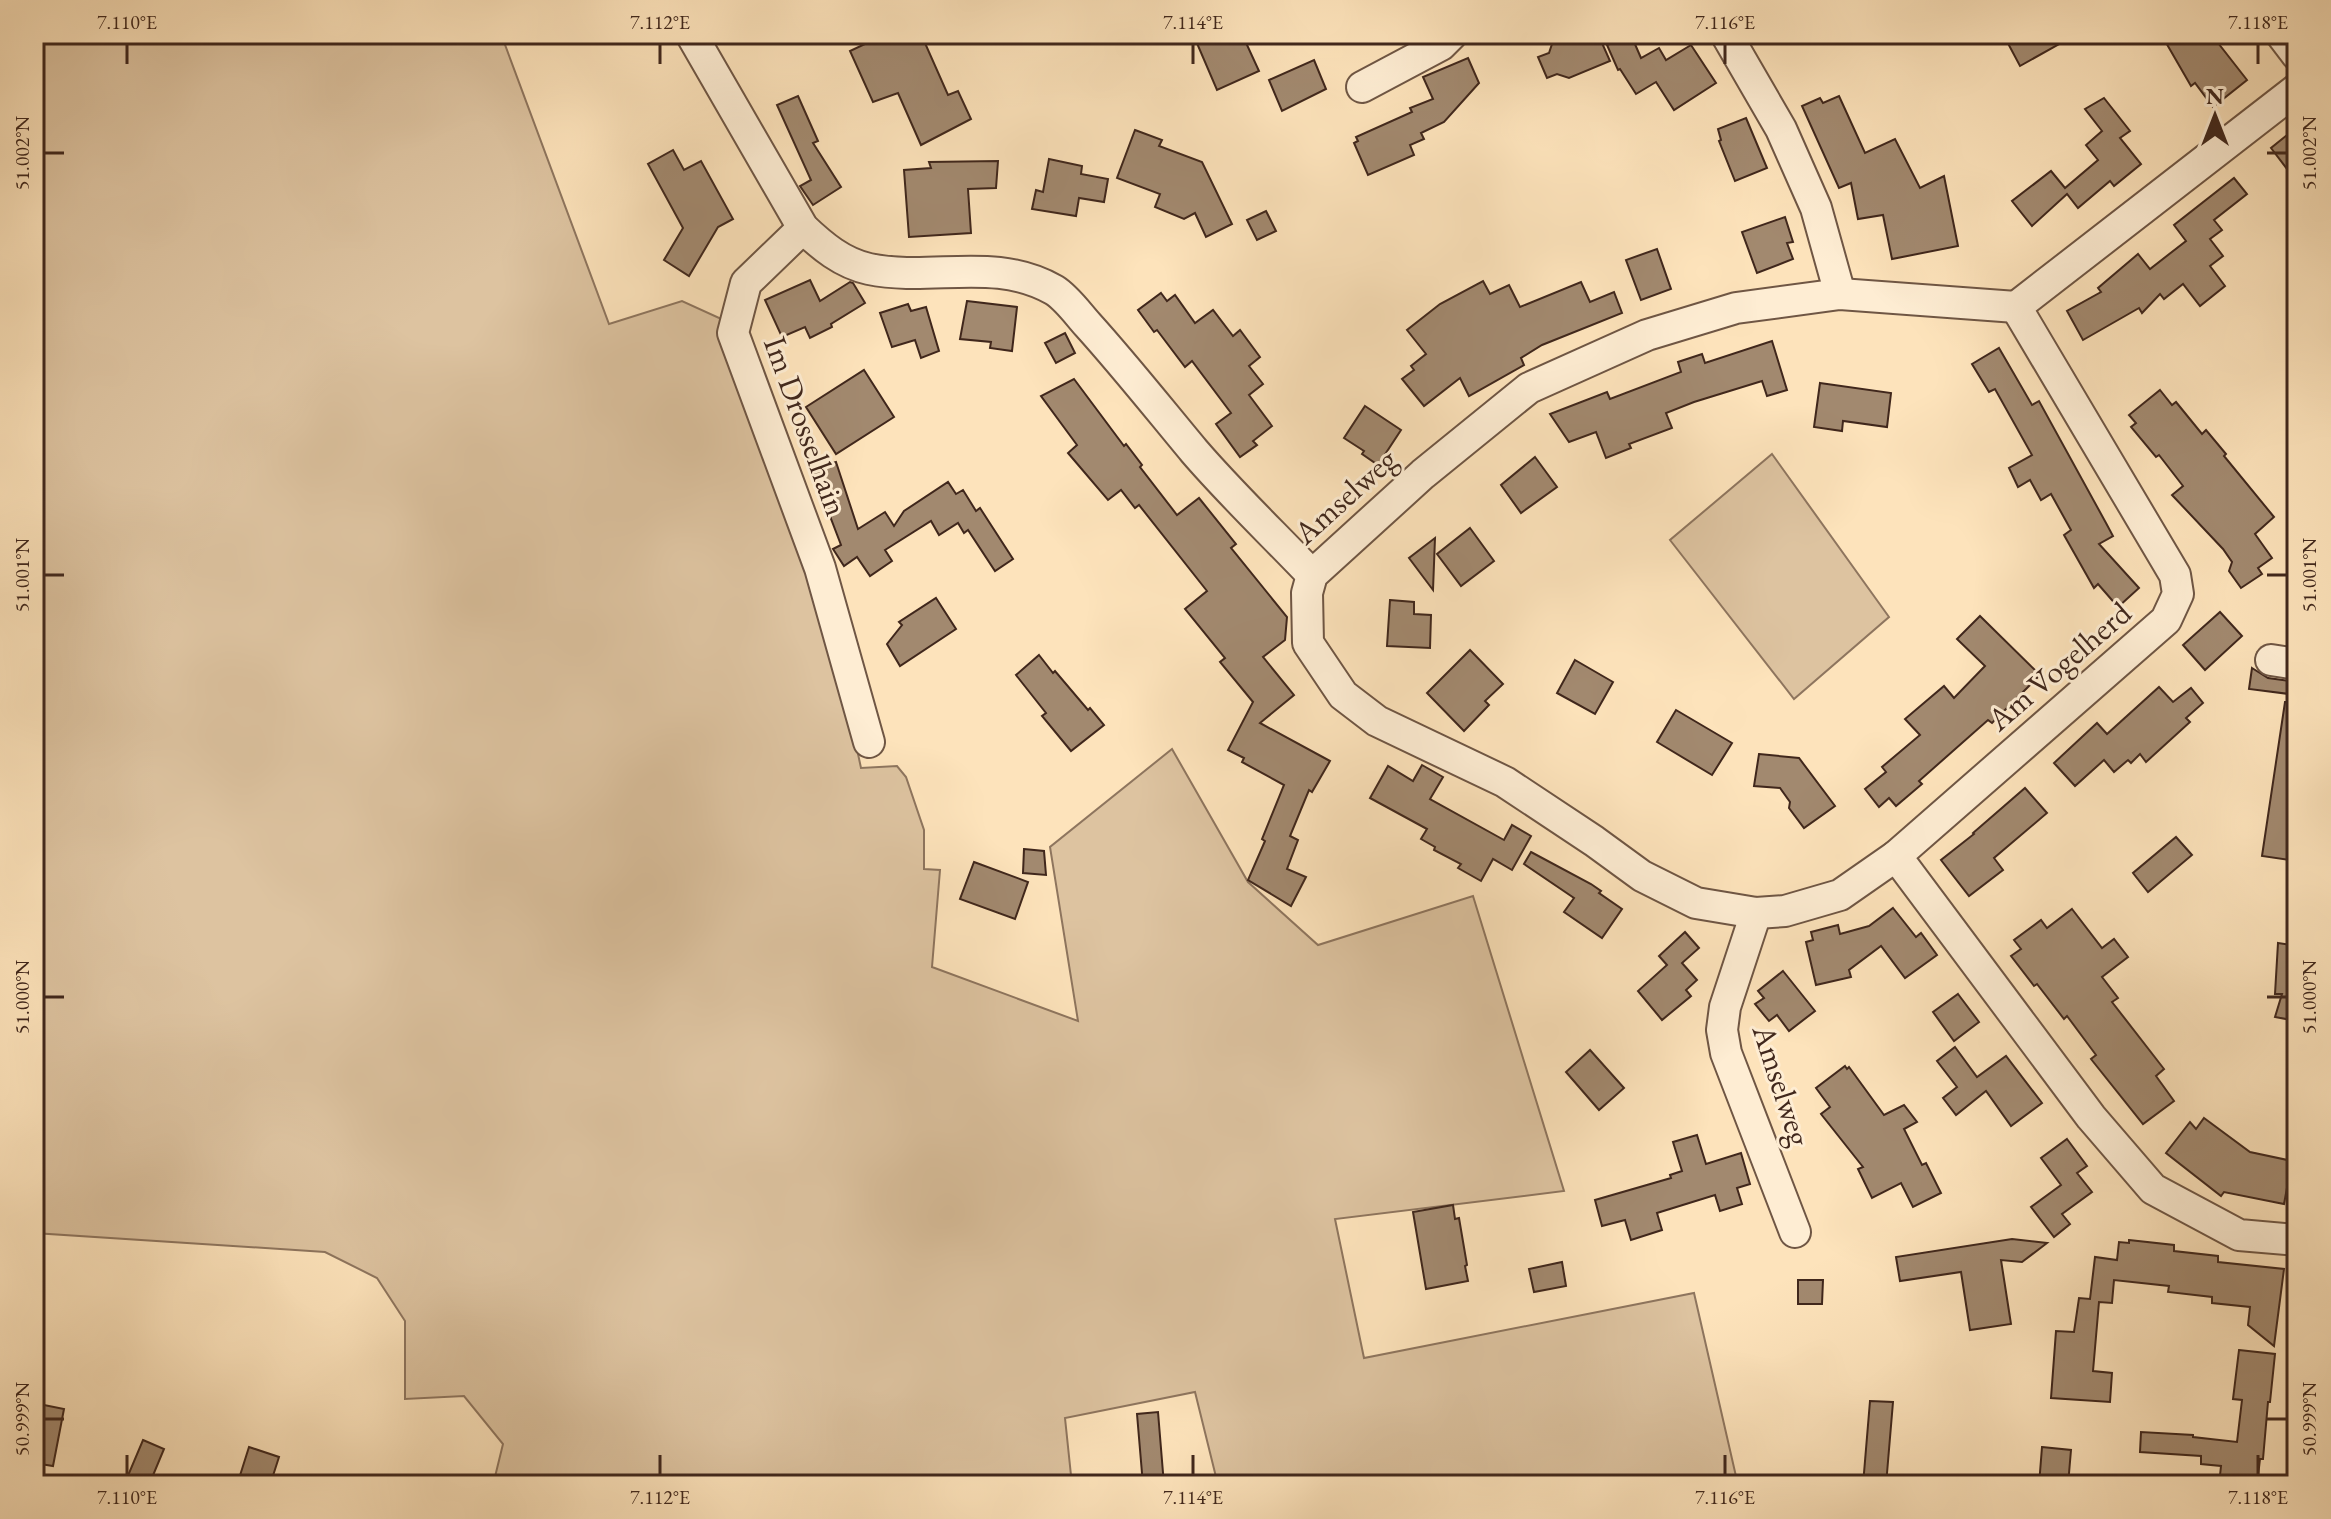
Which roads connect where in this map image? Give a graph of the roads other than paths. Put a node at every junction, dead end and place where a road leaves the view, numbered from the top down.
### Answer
1 (691, 34) edge
2 (1452, 34) edge
3 (1726, 34) edge
4 (2281, 34) edge
5 (2297, 55) edge
6 (1362, 87) dead end
7 (2297, 89) edge
8 (803, 228) junction
9 (1840, 294) junction
10 (2016, 307) junction
11 (1312, 575) junction
12 (869, 742) dead end
13 (1896, 856) junction
14 (1756, 913) junction
15 (1795, 1232) dead end
16 (2297, 1240) edge

1 - 8 street
2 - 6 street
3 - 9 street
4 - 5 street
7 - 10 street
8 - 11 street
8 - 12 street, Im Drosselhain
9 - 10 street, Amselweg
9 - 11 street, Amselweg
10 - 13 street, Am Vogelherd
11 - 14 street, Amselweg
13 - 14 street, Amselweg
13 - 16 street
14 - 15 street, Amselweg

